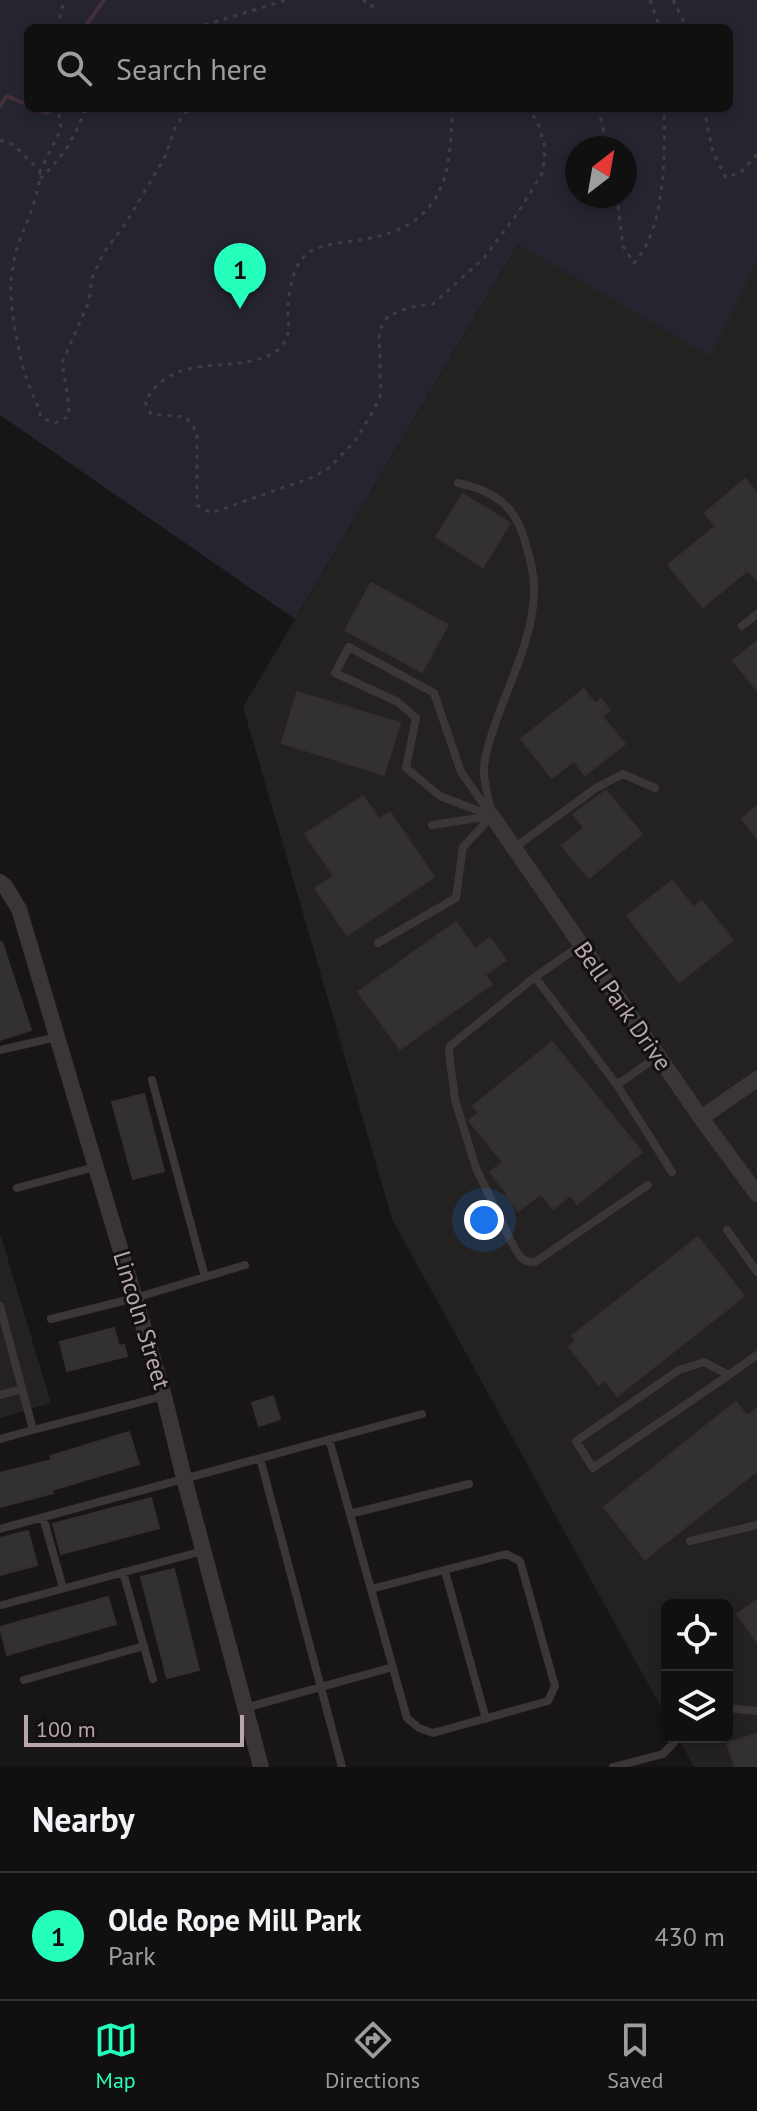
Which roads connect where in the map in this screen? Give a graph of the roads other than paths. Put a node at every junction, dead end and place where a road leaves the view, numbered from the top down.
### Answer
1 (458, 483) dead end
2 (757, 614) edge
3 (742, 626) dead end
4 (655, 788) dead end
5 (492, 816) junction
6 (432, 825) dead end
7 (514, 848) junction
8 (0, 882) edge
9 (378, 943) dead end
10 (581, 945) junction
11 (535, 977) junction
12 (58, 1037) junction
13 (0, 1050) edge
14 (658, 1056) junction
15 (757, 1079) edge
16 (152, 1080) dead end
17 (617, 1085) junction
18 (701, 1118) junction
19 (96, 1167) junction
20 (672, 1172) dead end
21 (648, 1185) dead end
22 (17, 1188) dead end
23 (757, 1194) edge
24 (727, 1230) dead end
25 (245, 1265) dead end
26 (757, 1272) edge
27 (205, 1277) junction
28 (135, 1298) junction
29 (0, 1306) edge
30 (51, 1319) dead end
31 (757, 1355) edge
32 (729, 1375) junction
33 (22, 1389) junction
34 (0, 1395) edge
35 (164, 1396) junction
36 (422, 1414) dead end
37 (33, 1430) junction
38 (0, 1439) edge
39 (329, 1439) junction
40 (260, 1458) junction
41 (184, 1478) junction
42 (469, 1484) dead end
43 (350, 1514) junction
44 (43, 1517) junction
45 (757, 1525) edge
46 (0, 1529) edge
47 (690, 1541) dead end
48 (203, 1550) junction
49 (445, 1571) junction
50 (123, 1572) junction
51 (63, 1588) junction
52 (371, 1589) junction
53 (2, 1605) dead end
54 (144, 1646) junction
55 (393, 1667) junction
56 (153, 1679) dead end
57 (24, 1680) dead end
58 (320, 1687) junction
59 (245, 1708) junction
60 (733, 1709) edge
61 (757, 1711) edge
62 (486, 1719) junction
63 (673, 1743) edge
64 (261, 1767) edge
65 (342, 1767) edge
66 (613, 1767) edge

1 - 5 lane
2 - 3 lane
4 - 7 lane
5 - 5 lane
5 - 6 lane
5 - 7 street, Bell Park Drive
5 - 9 lane
7 - 10 street, Bell Park Drive
8 - 12 street, Lincoln Street
10 - 11 lane
10 - 14 street, Bell Park Drive
11 - 17 lane
11 - 21 lane
12 - 13 lane
12 - 19 street, Lincoln Street
14 - 17 lane
14 - 18 street, Bell Park Drive
15 - 18 street
16 - 27 lane
17 - 20 lane
18 - 23 street, Bell Park Drive
19 - 22 lane
19 - 28 street, Lincoln Street
24 - 26 lane
25 - 27 lane
27 - 28 lane
28 - 30 lane
28 - 35 street, Lincoln Street
29 - 33 lane
31 - 32 lane
32 - 32 lane
33 - 34 lane
33 - 37 lane
35 - 37 lane
35 - 41 street, Lincoln Street
36 - 39 lane
37 - 38 lane
39 - 40 lane
39 - 43 lane
40 - 41 lane
40 - 58 lane
41 - 44 lane
41 - 48 street, Lincoln Street
42 - 43 lane
43 - 52 lane
44 - 46 lane
44 - 51 lane
45 - 47 lane
48 - 50 lane
48 - 59 street, Lincoln Street
49 - 52 lane
49 - 62 lane
49 - 62 lane
50 - 51 lane
50 - 54 lane
51 - 53 lane
52 - 55 lane
54 - 56 lane
54 - 57 lane
55 - 58 lane
55 - 62 lane
58 - 59 lane
58 - 65 lane
59 - 64 street, Lincoln Street
60 - 61 lane
63 - 66 lane

